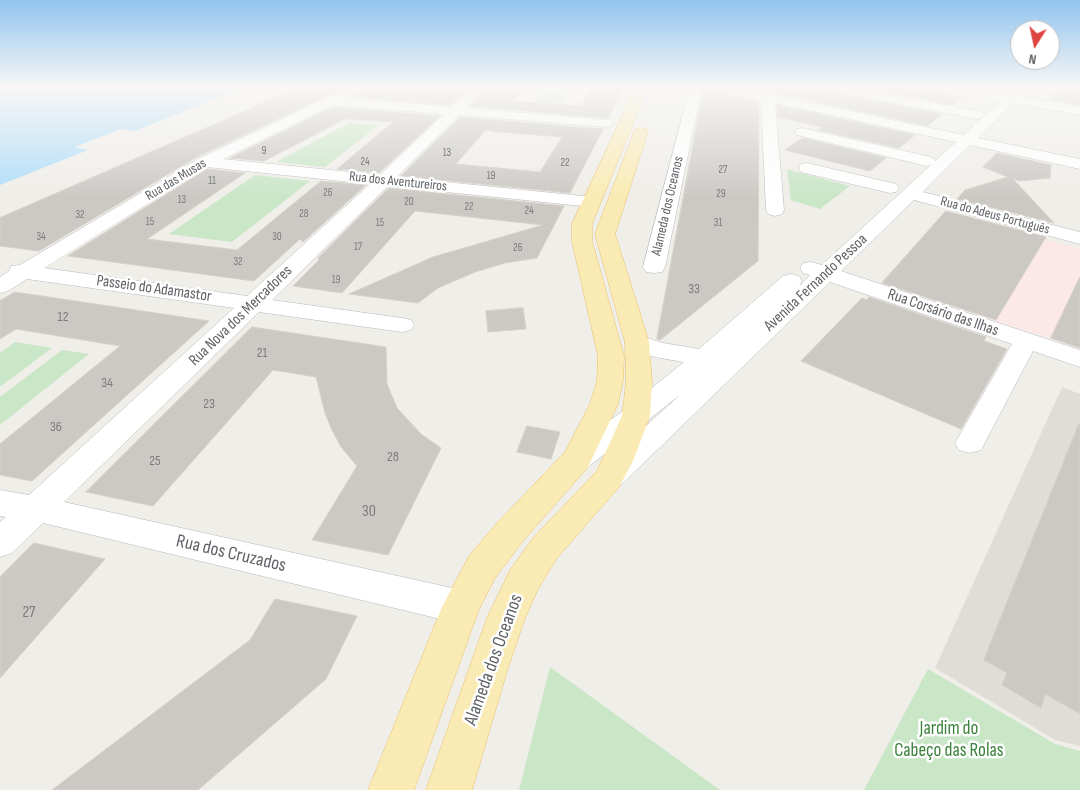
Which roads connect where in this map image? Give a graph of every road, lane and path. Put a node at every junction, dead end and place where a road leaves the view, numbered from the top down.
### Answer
1 (283, 124) edge
2 (441, 124) edge
3 (626, 124) edge
4 (644, 124) edge
5 (687, 124) edge
6 (770, 124) edge
7 (901, 124) edge
8 (971, 124) edge
9 (974, 124) edge
10 (802, 132) dead end
11 (960, 138) junction
12 (204, 162) junction
13 (927, 162) junction
14 (1080, 164) edge
15 (807, 168) dead end
16 (384, 180) junction
17 (890, 188) junction
18 (910, 194) junction
19 (592, 202) junction
20 (775, 210) dead end
21 (1080, 238) edge
22 (0, 263) edge
23 (654, 267) dead end
24 (0, 270) edge
25 (817, 270) junction
26 (25, 271) junction
27 (0, 286) edge
28 (253, 304) junction
29 (402, 325) dead end
30 (1026, 341) junction
31 (637, 342) junction
32 (706, 358) junction
33 (1080, 359) edge
34 (604, 404) junction
35 (636, 416) junction
36 (668, 420) junction
37 (970, 443) dead end
38 (577, 459) junction
39 (608, 479) junction
40 (0, 503) edge
41 (36, 509) junction
42 (0, 543) edge
43 (461, 607) junction
44 (390, 790) edge
45 (449, 790) edge

1 - 12 street, Rua das Musas
2 - 16 street, Rua Nova dos Mercadores
3 - 19 main road
4 - 31 main road, Alameda dos Oceanos
5 - 23 street, Alameda dos Oceanos
6 - 20 street
7 - 11 street
8 - 11 street, Avenida Fernando Pessoa
9 - 11 street, Avenida Fernando Pessoa
10 - 13 street
11 - 13 street, Avenida Fernando Pessoa
11 - 14 street
11 - 18 street, Avenida Fernando Pessoa
12 - 16 street, Rua dos Aventureiros
12 - 26 street, Rua das Musas
13 - 17 street, Avenida Fernando Pessoa
15 - 17 street
16 - 19 street, Rua dos Aventureiros
16 - 28 street, Rua Nova dos Mercadores
17 - 25 street, Avenida Fernando Pessoa
18 - 21 street, Rua do Adeus Português
18 - 25 street, Avenida Fernando Pessoa
19 - 34 main road
22 - 26 street
24 - 26 street
25 - 30 street, Rua Corsário das Ilhas
25 - 32 street, Avenida Fernando Pessoa
25 - 36 street, Avenida Fernando Pessoa
26 - 27 street, Rua das Musas
26 - 28 street, Passeio do Adamastor
28 - 29 street, Passeio do Adamastor
28 - 41 street, Rua Nova dos Mercadores
30 - 33 street, Rua Corsário das Ilhas
30 - 37 street
31 - 32 street
31 - 35 main road, Alameda dos Oceanos
32 - 35 street, Avenida Fernando Pessoa
34 - 35 street
34 - 38 main road
35 - 36 street
35 - 38 street
35 - 39 main road, Alameda dos Oceanos
36 - 39 street, Avenida Fernando Pessoa
38 - 43 main road
39 - 45 main road, Alameda dos Oceanos
40 - 41 street, Rua dos Cruzados
41 - 42 street, Rua Nova dos Mercadores
41 - 43 street, Rua dos Cruzados
43 - 44 main road

